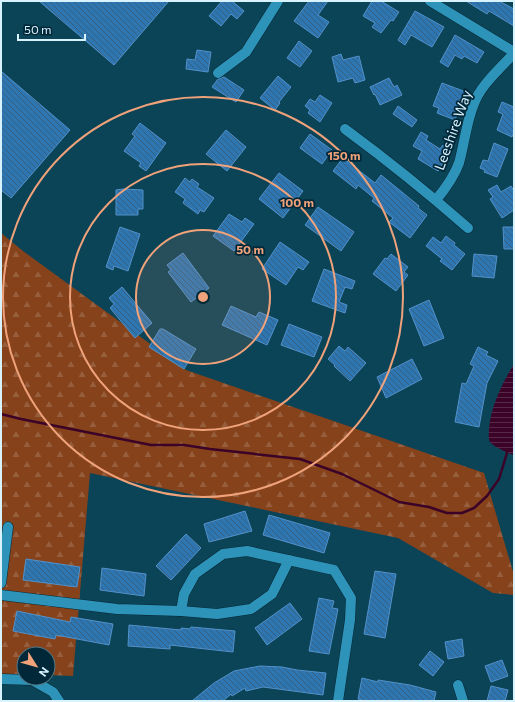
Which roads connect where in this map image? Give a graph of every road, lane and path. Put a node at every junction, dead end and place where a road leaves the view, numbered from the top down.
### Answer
1 (278, 1) edge
2 (430, 1) edge
3 (514, 52) edge
4 (218, 73) dead end
5 (345, 129) dead end
6 (436, 200) junction
7 (468, 228) dead end
8 (8, 526) dead end
9 (289, 560) junction
10 (1, 583) edge
11 (1, 595) edge
12 (181, 611) junction
13 (1, 679) edge
14 (458, 684) dead end
15 (59, 701) edge
16 (338, 701) edge
17 (463, 701) edge

1 - 4 street
2 - 3 street
3 - 6 street, Leeshire Way
5 - 6 street
6 - 7 street
8 - 10 street
9 - 12 street
9 - 12 street
9 - 16 street
11 - 12 street
13 - 15 street
14 - 17 street

